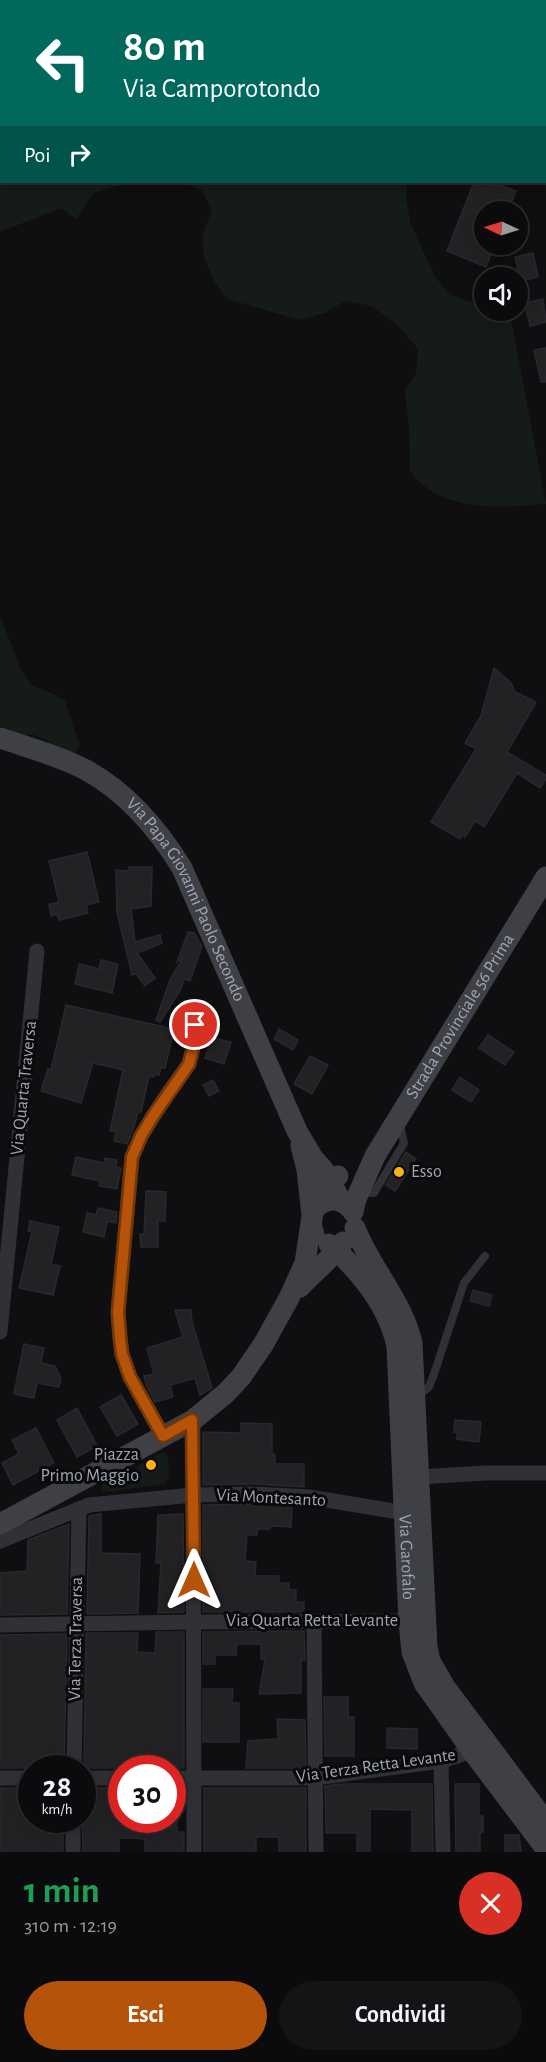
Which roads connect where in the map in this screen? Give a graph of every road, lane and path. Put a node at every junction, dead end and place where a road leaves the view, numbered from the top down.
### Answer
1 (0, 738) edge
2 (546, 877) edge
3 (37, 951) dead end
4 (195, 1025) dead end
5 (398, 1118) junction
6 (297, 1131) junction
7 (341, 1210) junction
8 (313, 1215) junction
9 (485, 1256) dead end
10 (317, 1269) junction
11 (357, 1270) junction
12 (289, 1298) junction
13 (0, 1332) edge
14 (416, 1397) junction
15 (192, 1420) junction
16 (163, 1436) junction
17 (546, 1473) edge
18 (419, 1477) junction
19 (193, 1495) junction
20 (79, 1509) junction
21 (405, 1513) junction
22 (0, 1524) edge
23 (0, 1541) edge
24 (314, 1621) junction
25 (409, 1621) junction
26 (194, 1622) junction
27 (77, 1624) junction
28 (0, 1625) edge
29 (479, 1746) junction
30 (74, 1755) edge
31 (441, 1761) junction
32 (0, 1778) edge
33 (18, 1778) edge
34 (186, 1778) edge
35 (195, 1778) junction
36 (315, 1778) junction
37 (546, 1822) edge
38 (73, 1833) edge
39 (546, 1850) edge
40 (73, 1852) edge
41 (194, 1852) edge
42 (316, 1852) edge
43 (443, 1852) edge

1 - 6 main road, Via Papa Giovanni Paolo Secondo
2 - 5 main road, Strada Provinciale 56 Prima
3 - 13 street, Via Quarta Traversa
4 - 16 street
5 - 7 main road, Strada Provinciale 56 Prima
5 - 7 lane
6 - 7 main road
6 - 8 main road
7 - 8 main road
7 - 8 main road
7 - 10 main road
7 - 11 main road, Via Garofalo
7 - 14 main road, Via Garofalo
8 - 12 main road
9 - 14 lane
10 - 11 main road
10 - 12 main road
11 - 21 main road, Via Garofalo
12 - 15 main road
14 - 18 main road, Via Garofalo
15 - 16 main road
15 - 19 street
16 - 22 main road
17 - 18 street
18 - 29 main road, Via Garofalo
19 - 20 street, Via Montesanto
19 - 21 street, Via Montesanto
19 - 26 street
20 - 23 street, Via Montesanto
20 - 27 street, Via Terza Traversa
21 - 25 main road, Via Garofalo
24 - 25 street, Via Quarta Retta Levante
24 - 26 street, Via Quarta Retta Levante
24 - 36 street
25 - 29 main road, Via Garofalo
26 - 27 street, Via Quarta Retta Levante
26 - 35 street
27 - 28 street, Via Quarta Retta Levante
27 - 30 street, Via Terza Traversa
29 - 31 street, Via Terza Retta Levante
29 - 37 main road, Via Garofalo
29 - 39 main road, Via Garofalo
31 - 36 street, Via Terza Retta Levante
31 - 43 street
32 - 33 street
34 - 35 street, Via Terza Retta Levante
35 - 36 street, Via Terza Retta Levante
35 - 41 street
36 - 42 street
38 - 40 street

